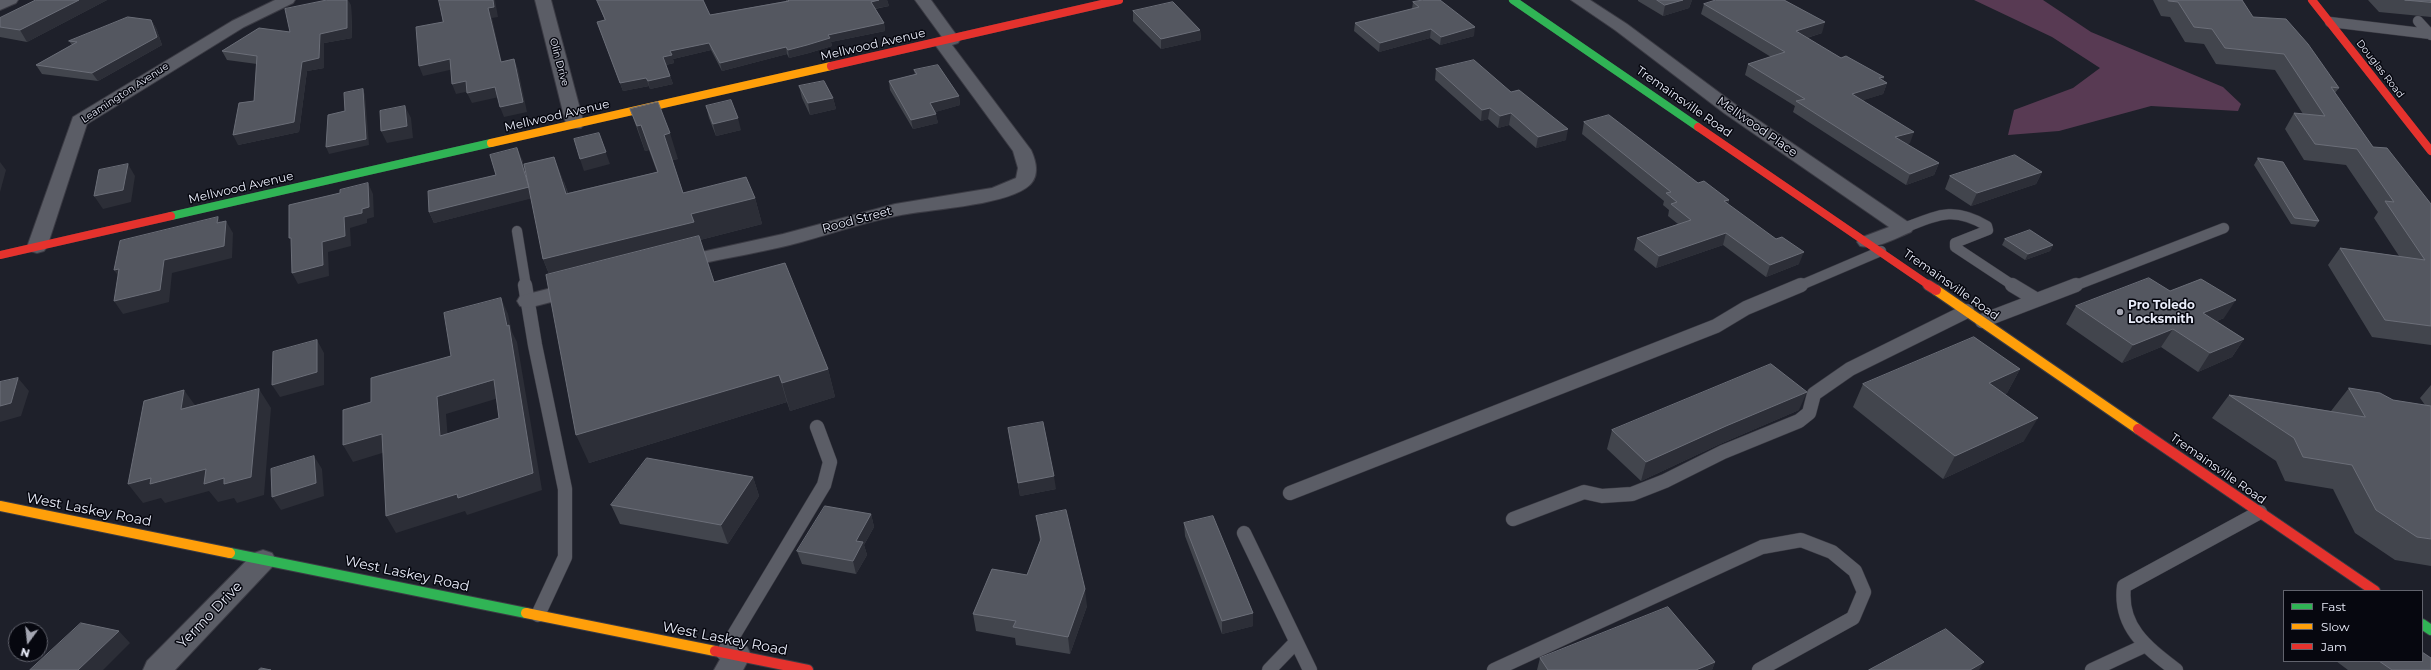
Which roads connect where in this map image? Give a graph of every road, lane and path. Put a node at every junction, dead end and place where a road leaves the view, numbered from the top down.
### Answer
1 (10, 0) edge
2 (287, 0) edge
3 (543, 0) edge
4 (923, 0) edge
5 (1120, 0) edge
6 (1513, 0) edge
7 (1579, 0) edge
8 (2312, 0) edge
9 (0, 5) edge
10 (2418, 21) dead end
11 (2330, 22) junction
12 (2430, 35) edge
13 (947, 41) junction
14 (575, 124) junction
15 (2431, 151) edge
16 (1904, 228) junction
17 (2224, 228) dead end
18 (517, 231) dead end
19 (37, 247) junction
20 (1874, 247) junction
21 (0, 255) edge
22 (656, 268) edge
23 (596, 284) edge
24 (2037, 300) junction
25 (528, 301) junction
26 (1967, 311) junction
27 (1982, 321) junction
28 (817, 427) dead end
29 (1290, 493) dead end
30 (0, 506) edge
31 (2260, 512) junction
32 (1513, 519) dead end
33 (1244, 533) dead end
34 (263, 560) junction
35 (2374, 590) edge
36 (538, 615) junction
37 (1296, 642) junction
38 (2144, 646) junction
39 (729, 659) edge
40 (157, 670) edge
41 (808, 670) edge
42 (1269, 670) edge
43 (1310, 670) edge
44 (1494, 670) edge
45 (1759, 670) edge
46 (2092, 670) edge
47 (2176, 670) edge

1 - 9 street
2 - 19 street, Leamington Avenue
3 - 14 street, Olin Drive
4 - 13 street, Rood Street
5 - 13 street, Mellwood Avenue
6 - 20 street, Tremainsville Road
7 - 16 street, Mellwood Place
8 - 11 street, Douglas Road
10 - 12 lane
11 - 12 lane
11 - 15 street, Douglas Road
13 - 14 street, Mellwood Avenue
13 - 22 street, Rood Street
14 - 19 street, Mellwood Avenue
16 - 20 street
16 - 24 lane
17 - 24 lane
18 - 25 lane
19 - 21 street, Mellwood Avenue
20 - 26 street, Tremainsville Road
20 - 29 lane
23 - 25 street
24 - 27 lane
25 - 36 lane
26 - 27 street, Tremainsville Road
26 - 32 lane
27 - 31 street, Tremainsville Road
28 - 39 lane
30 - 34 street, West Laskey Road
31 - 35 street, Tremainsville Road
31 - 38 lane
33 - 37 lane
34 - 36 street, West Laskey Road
34 - 40 street, Yermo Drive
36 - 39 street, West Laskey Road
37 - 42 lane
37 - 43 lane
38 - 46 lane
38 - 47 lane
39 - 41 street, West Laskey Road
44 - 45 lane

